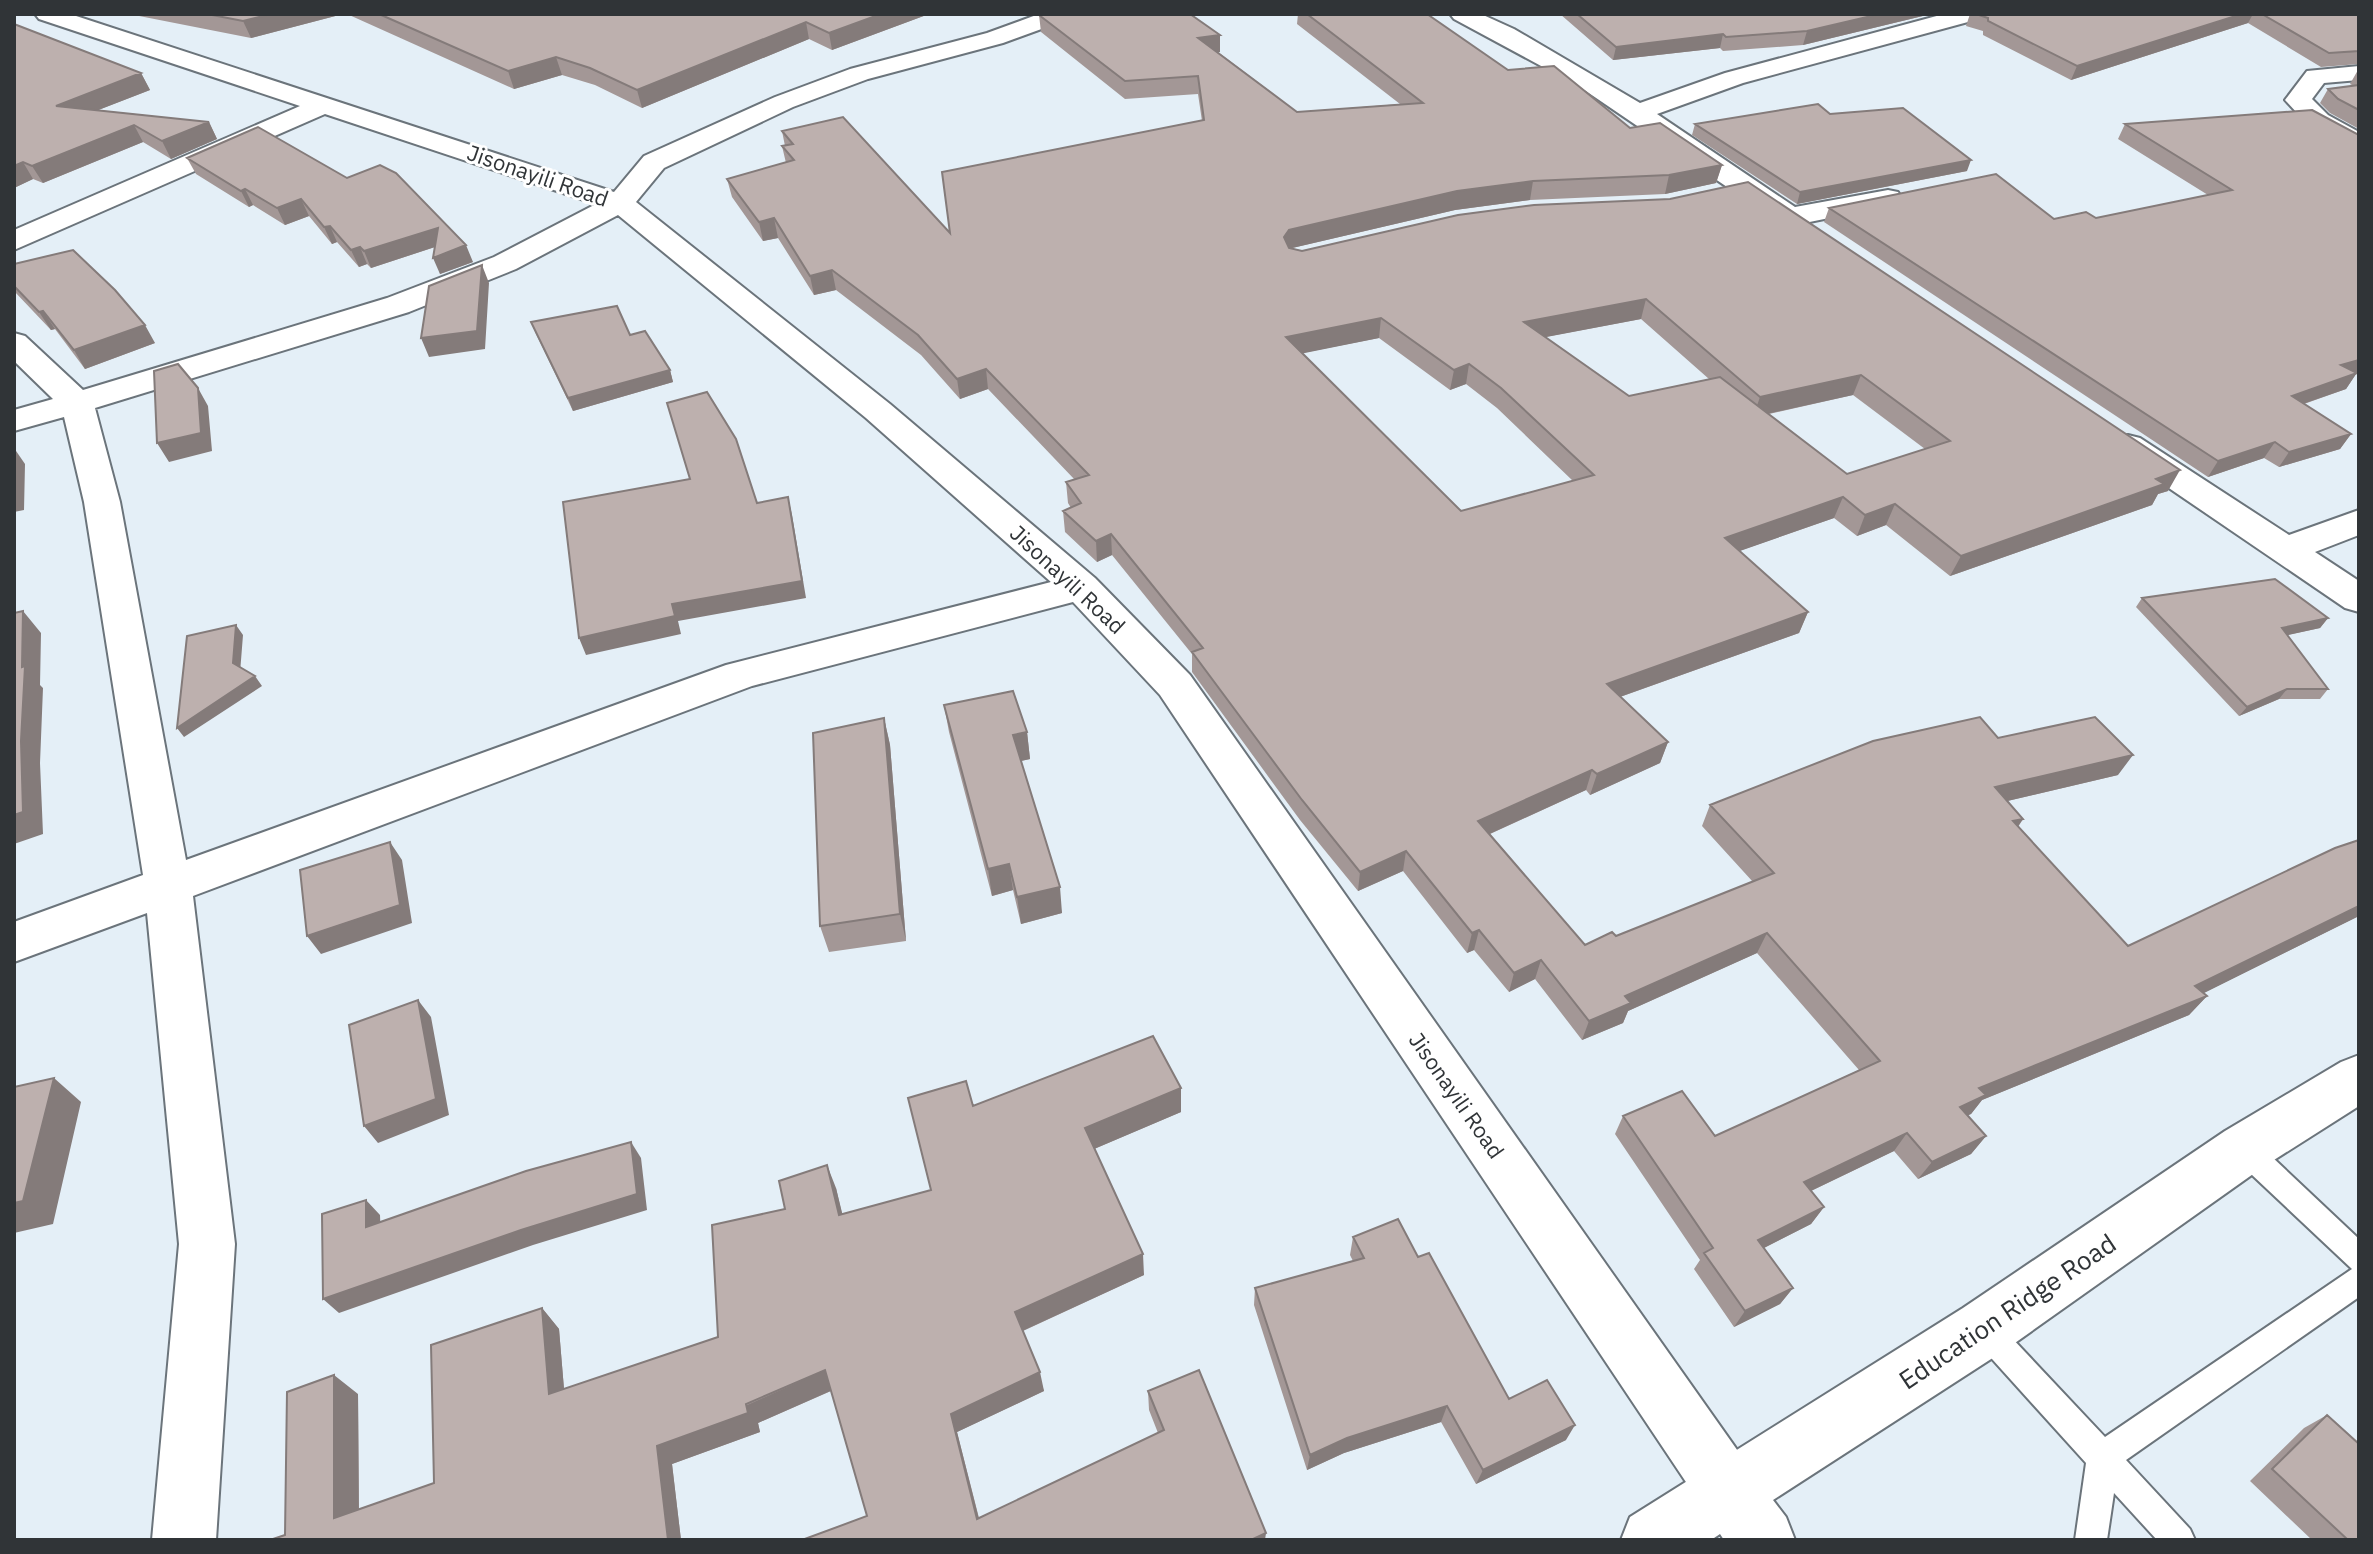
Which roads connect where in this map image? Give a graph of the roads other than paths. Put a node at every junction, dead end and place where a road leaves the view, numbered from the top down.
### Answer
1 (47, 14) edge
2 (1061, 14) edge
3 (1462, 14) edge
4 (1971, 14) edge
5 (2359, 73) edge
6 (326, 104) junction
7 (1636, 113) junction
8 (2359, 143) edge
9 (1748, 188) junction
10 (1912, 193) edge
11 (1706, 197) edge
12 (620, 203) junction
13 (1790, 217) junction
14 (14, 241) edge
15 (1829, 243) edge
16 (14, 343) edge
17 (77, 403) junction
18 (14, 421) edge
19 (2103, 428) edge
20 (2359, 522) edge
21 (2285, 550) junction
22 (1081, 587) junction
23 (2359, 599) edge
24 (168, 887) junction
25 (14, 942) edge
26 (2359, 1078) edge
27 (2244, 1149) junction
28 (2359, 1258) edge
29 (2359, 1280) edge
30 (1984, 1329) junction
31 (2103, 1457) junction
32 (1746, 1516) edge
33 (184, 1540) edge
34 (1653, 1540) edge
35 (2091, 1540) edge
36 (2179, 1540) edge

1 - 6 street, Jisonayili Road
2 - 12 street
3 - 7 street
4 - 7 street
5 - 8 street
6 - 12 street, Jisonayili Road
6 - 14 street
7 - 9 street
9 - 11 street
9 - 13 street
10 - 13 street
12 - 17 street
12 - 22 street, Jisonayili Road
13 - 15 street
16 - 17 street
17 - 18 street
17 - 24 street
19 - 21 street
20 - 21 street
21 - 23 street
22 - 24 street
22 - 32 street, Jisonayili Road
24 - 25 street
24 - 33 street
26 - 27 street, Education Ridge Road
27 - 28 lane
27 - 30 street, Education Ridge Road
29 - 31 lane
30 - 31 lane
30 - 32 street, Education Ridge Road
31 - 35 lane
31 - 36 lane
32 - 34 street, Education Ridge Road

